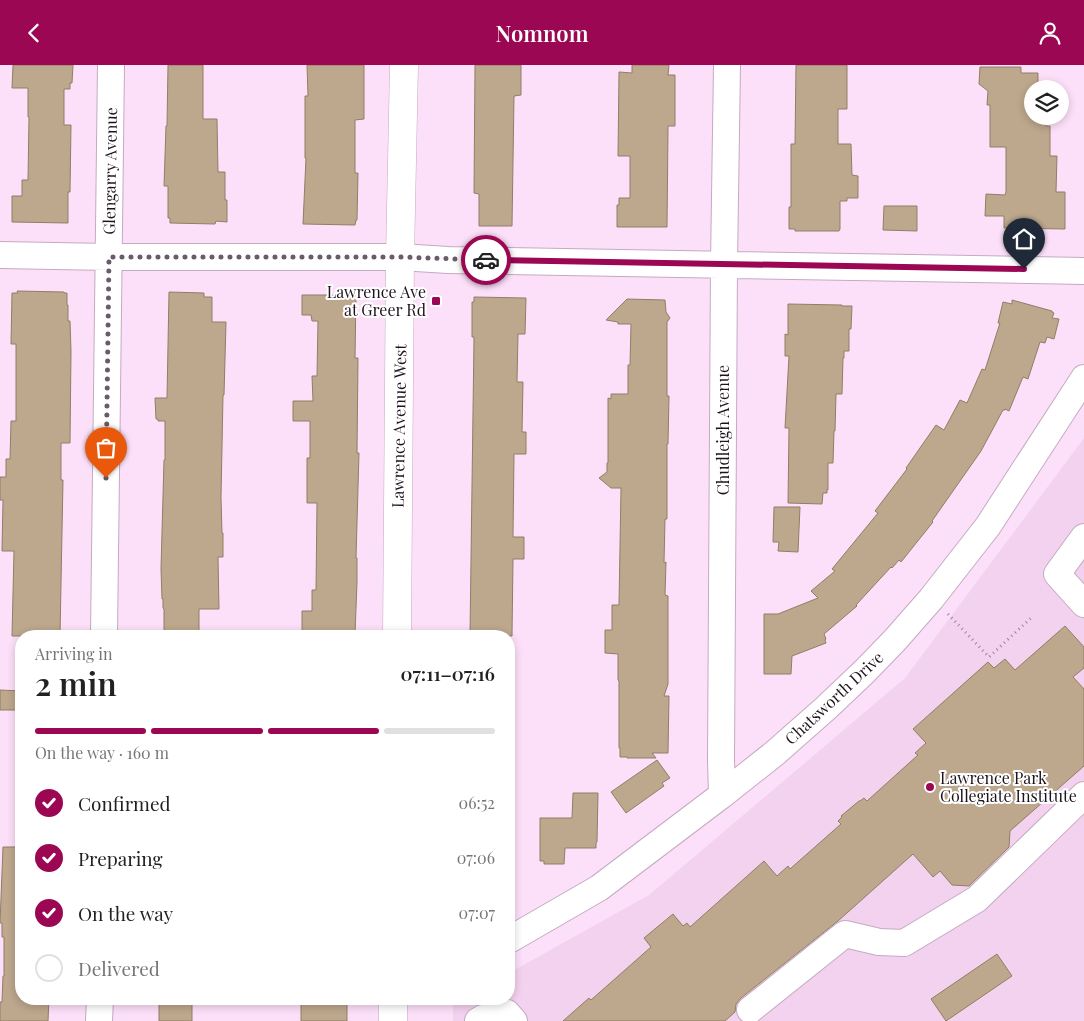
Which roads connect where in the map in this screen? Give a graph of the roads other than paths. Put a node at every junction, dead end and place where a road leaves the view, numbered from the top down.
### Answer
1 (111, 65) edge
2 (404, 65) edge
3 (727, 65) edge
4 (0, 255) edge
5 (109, 257) junction
6 (400, 257) junction
7 (724, 264) junction
8 (1084, 271) edge
9 (1084, 378) edge
10 (1084, 537) edge
11 (1084, 604) edge
12 (104, 630) edge
13 (397, 630) edge
14 (722, 795) junction
15 (1084, 795) edge
16 (515, 937) edge
17 (100, 1005) edge
18 (393, 1005) edge
19 (750, 1010) dead end
20 (478, 1013) edge
21 (99, 1021) edge
22 (393, 1021) edge
23 (514, 1021) edge

1 - 5 street, Glengarry Avenue
2 - 6 main road, Lawrence Avenue West
3 - 7 street, Chudleigh Avenue
4 - 5 street
5 - 6 street
5 - 12 street, Glengarry Avenue
6 - 7 street
6 - 13 main road, Lawrence Avenue West
7 - 8 street
7 - 14 street, Chudleigh Avenue
9 - 14 street, Chatsworth Drive
10 - 11 street
14 - 16 street, Chatsworth Drive
15 - 19 street
17 - 21 street
18 - 22 main road
20 - 23 street

